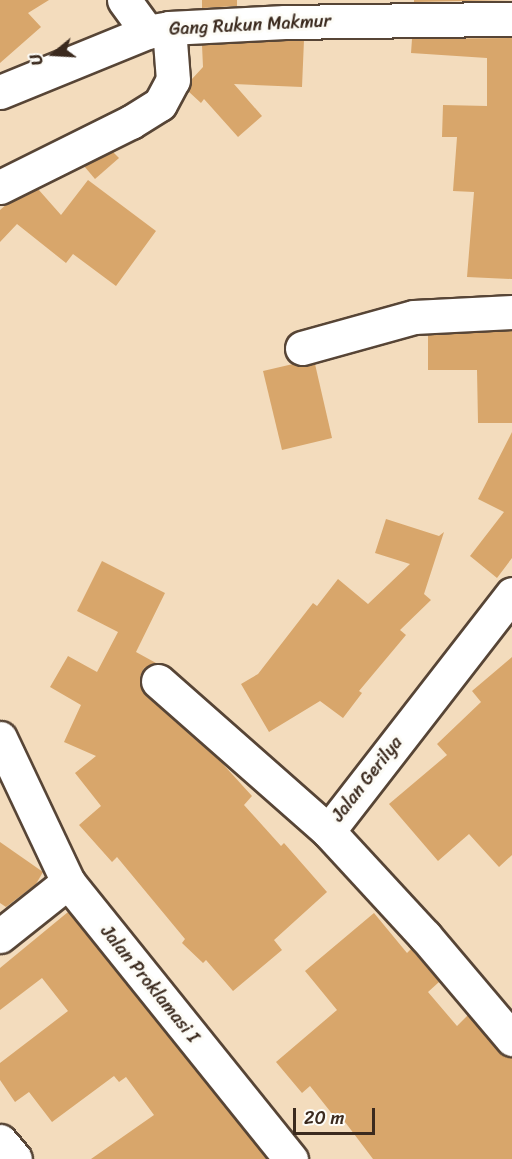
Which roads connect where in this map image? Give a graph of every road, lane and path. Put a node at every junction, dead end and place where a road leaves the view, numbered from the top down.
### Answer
1 (124, 0) edge
2 (287, 11) edge
3 (512, 19) edge
4 (158, 30) junction
5 (0, 92) edge
6 (0, 187) edge
7 (512, 312) edge
8 (302, 348) dead end
9 (512, 594) edge
10 (158, 681) dead end
11 (0, 738) edge
12 (14, 793) edge
13 (328, 831) junction
14 (68, 882) junction
15 (0, 936) edge
16 (512, 1039) edge
17 (0, 1142) edge
18 (15, 1159) edge
19 (291, 1159) edge

1 - 4 street
2 - 3 street, Gang Rukun Makmur
2 - 4 street, Gang Rukun Makmur
4 - 5 street, Gang Rukun Makmur
4 - 6 street
7 - 8 street
9 - 13 street, Jalan Gerilya
10 - 13 street
11 - 12 street, Jalan Proklamasi I
12 - 14 street, Jalan Proklamasi I
13 - 16 street, Jalan Gerilya
14 - 15 street
14 - 19 street, Jalan Proklamasi I
17 - 18 street

